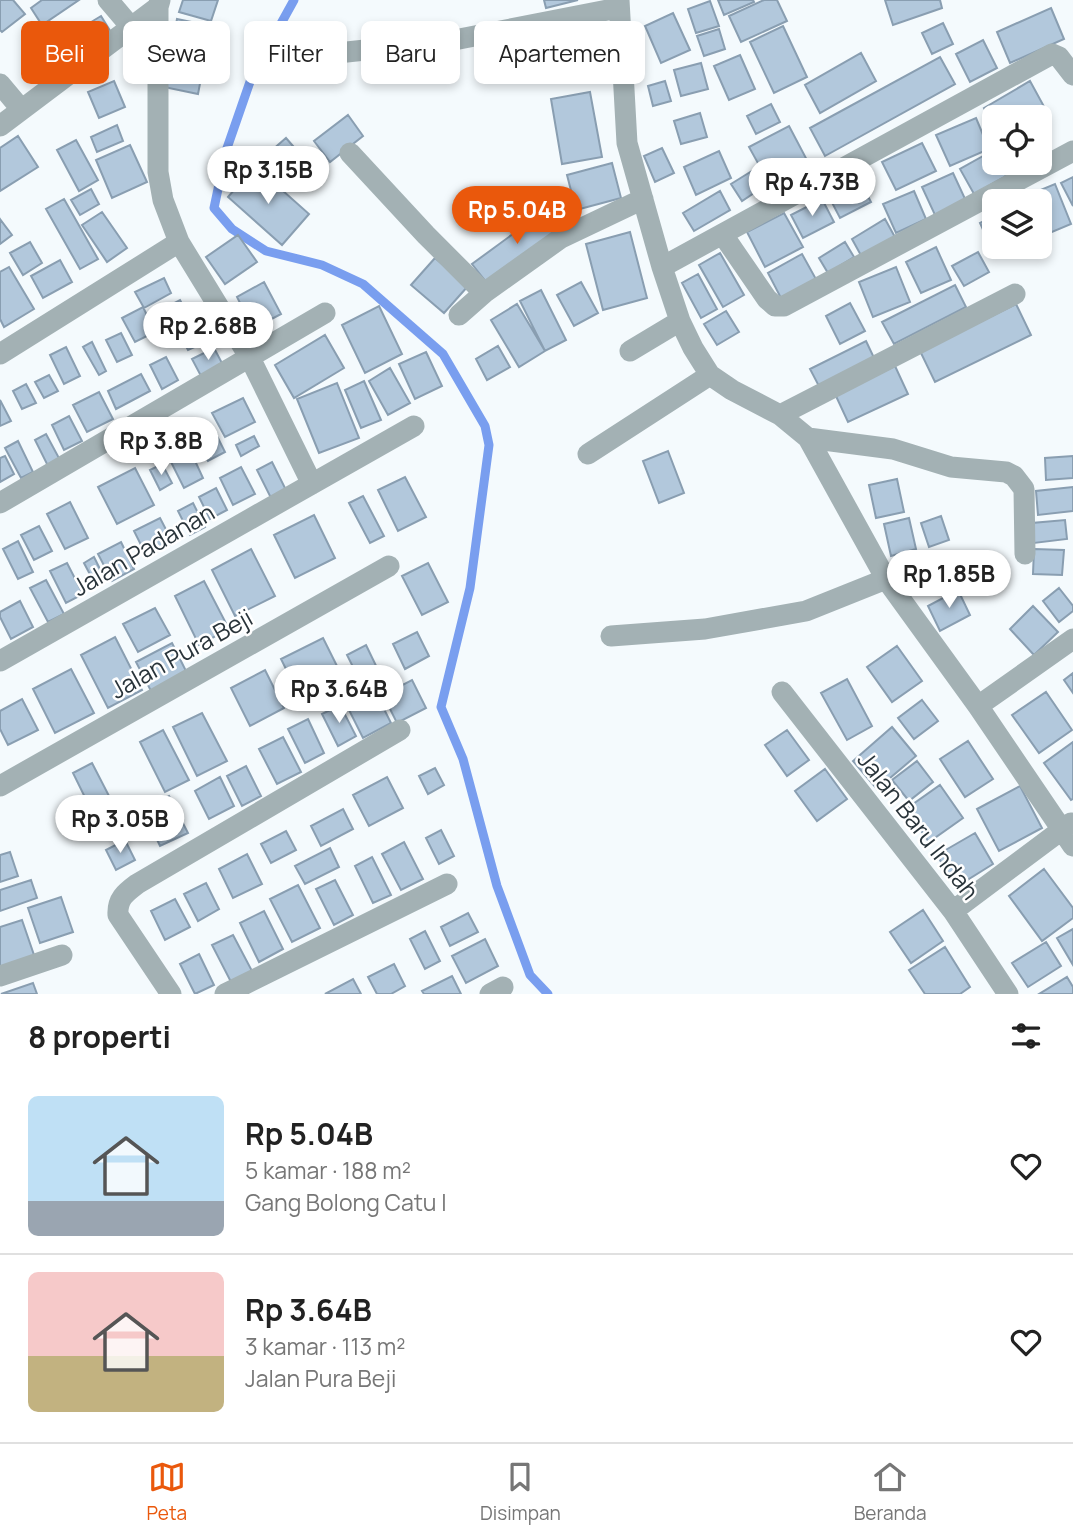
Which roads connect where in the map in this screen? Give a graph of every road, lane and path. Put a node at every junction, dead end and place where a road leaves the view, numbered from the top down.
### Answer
1 (108, 0) edge
2 (159, 4) edge
3 (619, 4) edge
4 (126, 21) edge
5 (138, 21) edge
6 (123, 33) edge
7 (347, 52) edge
8 (1073, 75) edge
9 (0, 84) edge
10 (21, 109) junction
11 (0, 126) edge
12 (1073, 151) edge
13 (350, 153) dead end
14 (643, 200) junction
15 (723, 235) junction
16 (178, 242) junction
17 (662, 267) junction
18 (484, 293) junction
19 (1015, 294) dead end
20 (325, 313) dead end
21 (459, 315) dead end
22 (680, 321) junction
23 (631, 351) dead end
24 (0, 354) edge
25 (250, 358) junction
26 (710, 375) junction
27 (780, 415) junction
28 (414, 426) dead end
29 (808, 438) junction
30 (588, 454) dead end
31 (312, 484) junction
32 (0, 503) edge
33 (1025, 554) dead end
34 (389, 566) dead end
35 (886, 579) junction
36 (611, 636) dead end
37 (1073, 639) edge
38 (0, 661) edge
39 (782, 692) dead end
40 (978, 706) junction
41 (400, 730) dead end
42 (0, 786) edge
43 (1069, 833) edge
44 (447, 884) dead end
45 (953, 911) junction
46 (62, 955) dead end
47 (0, 976) edge
48 (171, 994) edge
49 (225, 994) edge
50 (1008, 994) edge

1 - 4 street
2 - 5 street
2 - 16 street
3 - 7 street
3 - 14 street
6 - 10 street
8 - 15 street
9 - 10 street
10 - 11 street
12 - 15 street
13 - 18 street
14 - 17 street
14 - 18 street
15 - 17 street
16 - 24 street
16 - 25 street
17 - 22 street
18 - 21 street
19 - 27 street
20 - 25 street
22 - 23 street
22 - 26 street
25 - 31 street
25 - 32 street
26 - 27 street
26 - 30 street
27 - 29 street
28 - 31 street, Jalan Padanan
29 - 33 street
29 - 35 street
31 - 38 street, Jalan Padanan
34 - 42 street, Jalan Pura Beji
35 - 36 street
35 - 40 street
37 - 40 street
39 - 45 street, Jalan Baru Indah
40 - 43 street
41 - 48 street
43 - 45 street
44 - 49 street
45 - 50 street, Jalan Baru Indah
46 - 47 street

